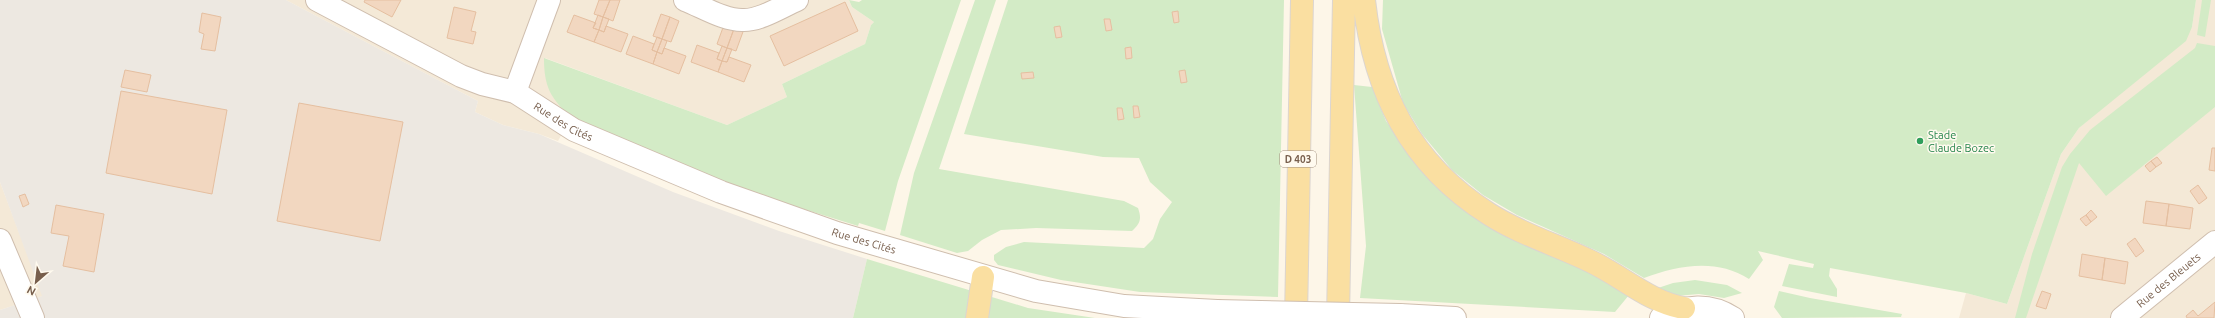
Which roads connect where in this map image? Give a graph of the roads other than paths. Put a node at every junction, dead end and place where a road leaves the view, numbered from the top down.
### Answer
1 (317, 0) edge
2 (549, 0) edge
3 (686, 0) edge
4 (797, 0) edge
5 (1302, 0) edge
6 (1344, 0) edge
7 (1364, 0) edge
8 (515, 92) junction
9 (0, 240) edge
10 (2215, 242) edge
11 (8, 275) edge
12 (983, 277) junction
13 (1684, 308) junction
14 (33, 318) edge
15 (977, 318) edge
16 (1296, 318) edge
17 (1338, 318) edge
18 (1455, 318) edge
19 (1661, 318) edge
20 (1733, 318) edge
21 (2122, 318) edge

1 - 8 street, Rue des Cités
2 - 8 street
3 - 4 street
5 - 16 main road, D 403
6 - 17 main road
7 - 13 main road
8 - 12 street, Rue des Cités
9 - 11 street
10 - 21 street, Rue des Bleuets
11 - 14 street
12 - 15 main road
12 - 18 street, Rue des Cités, bridge
13 - 19 street
13 - 20 street

